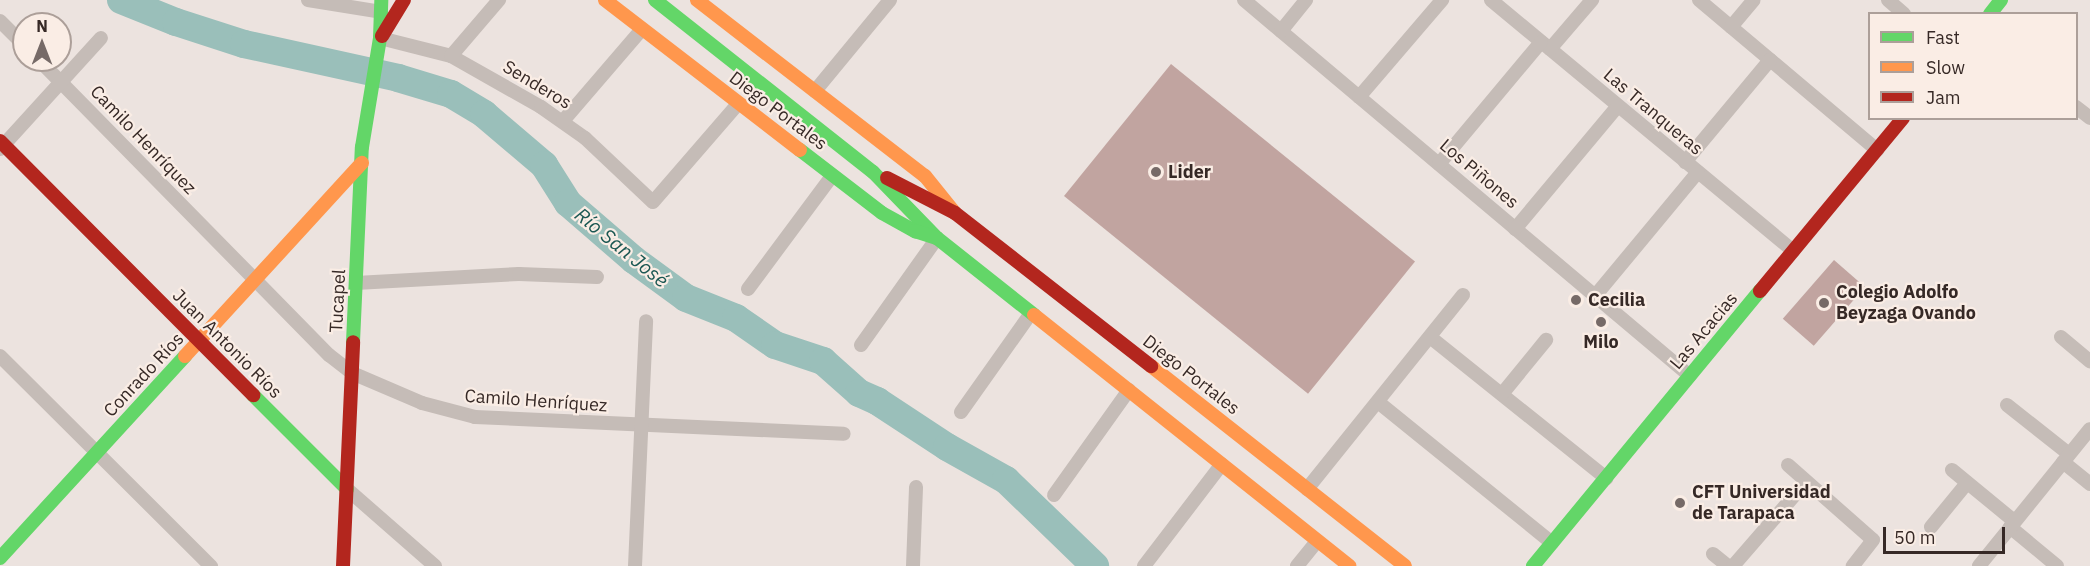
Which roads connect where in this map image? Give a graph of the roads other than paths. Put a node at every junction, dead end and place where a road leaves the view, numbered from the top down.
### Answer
1 (308, 0) edge
2 (404, 0) edge
3 (500, 0) edge
4 (605, 0) edge
5 (656, 0) edge
6 (697, 0) edge
7 (890, 0) edge
8 (1244, 0) edge
9 (1306, 0) edge
10 (1442, 0) edge
11 (1491, 0) edge
12 (1592, 0) edge
13 (1699, 0) edge
14 (1754, 0) edge
15 (1888, 0) edge
16 (2001, 0) edge
17 (381, 6) edge
18 (1902, 12) edge
19 (1992, 12) edge
20 (0, 21) edge
21 (1731, 27) junction
22 (642, 29) junction
23 (1281, 31) junction
24 (12, 33) edge
25 (101, 38) dead end
26 (380, 38) junction
27 (1546, 46) junction
28 (451, 56) junction
29 (1770, 60) junction
30 (51, 72) edge
31 (61, 82) junction
32 (815, 91) junction
33 (1359, 97) junction
34 (738, 104) junction
35 (1618, 105) junction
36 (1901, 120) edge
37 (563, 121) junction
38 (1, 145) edge
39 (1877, 150) junction
40 (1685, 162) junction
41 (362, 163) junction
42 (1438, 164) junction
43 (873, 171) junction
44 (1698, 172) junction
45 (832, 176) junction
46 (955, 213) junction
47 (1515, 229) junction
48 (937, 238) junction
49 (1793, 252) junction
50 (597, 277) dead end
51 (255, 280) junction
52 (356, 283) junction
53 (748, 289) dead end
54 (1463, 295) dead end
55 (1595, 296) junction
56 (1031, 313) junction
57 (646, 321) dead end
58 (1430, 337) junction
59 (2061, 337) dead end
60 (1546, 340) dead end
61 (199, 341) junction
62 (861, 345) dead end
63 (0, 356) edge
64 (2090, 361) edge
65 (352, 373) junction
66 (1690, 376) junction
67 (1129, 390) junction
68 (1502, 394) junction
69 (1378, 402) junction
70 (2007, 405) dead end
71 (961, 412) dead end
72 (641, 425) junction
73 (2090, 429) edge
74 (844, 434) dead end
75 (96, 453) junction
76 (2066, 458) junction
77 (1222, 464) junction
78 (1788, 465) dead end
79 (1257, 470) junction
80 (1952, 471) dead end
81 (1606, 478) junction
82 (1806, 482) junction
83 (1967, 483) junction
84 (2090, 484) edge
85 (916, 487) dead end
86 (347, 489) junction
87 (1307, 489) junction
88 (1054, 495) dead end
89 (2012, 524) junction
90 (1931, 527) dead end
91 (1317, 540) junction
92 (1552, 543) junction
93 (1713, 554) dead end
94 (0, 558) edge
95 (1979, 565) edge
96 (211, 566) edge
97 (343, 566) edge
98 (435, 566) edge
99 (635, 566) edge
100 (913, 566) edge
101 (1144, 566) edge
102 (1297, 566) edge
103 (1349, 566) edge
104 (1405, 566) edge
105 (1533, 566) edge
106 (1728, 566) edge
107 (1733, 566) edge
108 (1852, 566) edge
109 (2057, 566) edge

1 - 17 street
2 - 26 main road, Tucapel
3 - 28 street
4 - 22 main road, Diego Portales
5 - 43 main road, Diego Portales
6 - 32 main road, Diego Portales
7 - 32 street
8 - 23 street, Los Piñones
9 - 23 street
10 - 33 street
11 - 27 street, Las Tranqueras
12 - 27 street
13 - 21 street
14 - 21 street
15 - 18 street
16 - 19 main road
17 - 26 main road, Tucapel
20 - 24 street
21 - 29 street
22 - 34 main road, Diego Portales
22 - 37 street
23 - 33 street, Los Piñones
25 - 31 street
26 - 28 street, Senderos
26 - 41 main road, Tucapel
27 - 35 street, Las Tranqueras
27 - 42 street
28 - 37 street, Senderos
29 - 39 street
29 - 40 street
30 - 31 street, Camilo Henríquez
31 - 38 street
31 - 51 street, Camilo Henríquez
32 - 46 main road, Diego Portales
33 - 42 street, Los Piñones
34 - 37 street, Senderos
34 - 45 main road, Diego Portales
35 - 40 street, Las Tranqueras
35 - 47 street
36 - 39 main road, Las Acacias
38 - 61 main road, Juan Antonio Ríos
39 - 49 main road, Las Acacias
40 - 44 street, Las Tranqueras
41 - 51 main road, Conrado Ríos
41 - 52 main road, Tucapel
42 - 47 street, Los Piñones
43 - 46 main road, Diego Portales
43 - 48 main road, Diego Portales
44 - 49 street, Las Tranqueras
44 - 55 street
45 - 48 main road, Diego Portales
45 - 53 street
46 - 79 main road, Diego Portales
47 - 55 street, Los Piñones
48 - 56 main road, Diego Portales
48 - 62 street
49 - 66 main road, Las Acacias
50 - 52 street
51 - 61 main road, Conrado Ríos
51 - 65 street, Camilo Henríquez
52 - 65 main road, Tucapel
54 - 58 street
55 - 66 street, Los Piñones
56 - 67 main road, Diego Portales
56 - 71 street
57 - 72 street
58 - 68 street
58 - 69 street
59 - 64 street
60 - 68 street
61 - 75 main road, Conrado Ríos
61 - 86 main road, Juan Antonio Ríos
63 - 75 street
65 - 72 street, Camilo Henríquez
65 - 86 main road, Tucapel
66 - 81 main road, Las Acacias
67 - 77 main road, Diego Portales
67 - 88 street
68 - 81 street
69 - 87 street
69 - 92 street
70 - 76 street
72 - 74 street, Camilo Henríquez
72 - 99 street
73 - 76 street
75 - 94 main road, Conrado Ríos
75 - 96 street
76 - 84 street
76 - 89 street
77 - 79 main road, Diego Portales
77 - 101 street
78 - 82 street
79 - 87 main road, Diego Portales
79 - 91 main road, Diego Portales
80 - 83 street
81 - 92 main road, Las Acacias
82 - 107 street
82 - 108 street
83 - 89 street
83 - 90 street
85 - 100 street
86 - 97 main road, Tucapel
86 - 98 street, Juan Antonio Ríos
87 - 104 main road, Diego Portales
89 - 95 street
89 - 109 street
91 - 102 street
91 - 103 main road, Diego Portales
92 - 105 main road, Las Acacias
93 - 106 street

